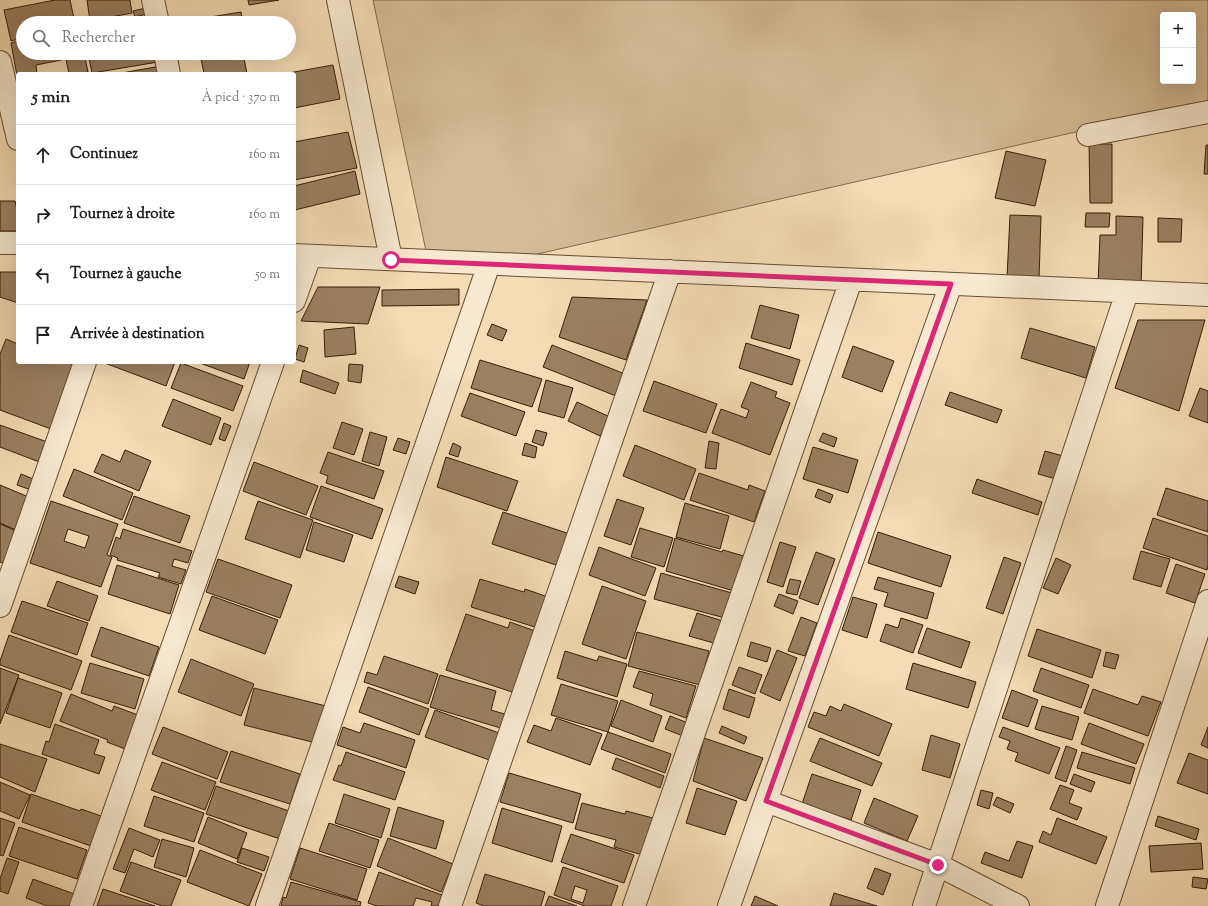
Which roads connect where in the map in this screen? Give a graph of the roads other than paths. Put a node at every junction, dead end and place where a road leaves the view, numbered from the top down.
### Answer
1 (154, 0) edge
2 (338, 0) edge
3 (157, 16) edge
4 (166, 60) edge
5 (0, 62) edge
6 (169, 72) edge
7 (1208, 112) edge
8 (16, 130) edge
9 (1088, 135) dead end
10 (0, 242) edge
11 (16, 243) edge
12 (302, 256) edge
13 (391, 260) junction
14 (489, 264) junction
15 (670, 272) junction
16 (851, 280) junction
17 (951, 284) junction
18 (296, 290) edge
19 (1127, 292) junction
20 (1208, 295) edge
21 (84, 364) edge
22 (272, 364) edge
23 (1208, 601) edge
24 (0, 606) edge
25 (766, 801) junction
26 (938, 865) junction
27 (81, 906) edge
28 (267, 906) edge
29 (450, 906) edge
30 (634, 906) edge
31 (729, 906) edge
32 (924, 906) edge
33 (1018, 906) edge
34 (1107, 906) edge

1 - 3 street
2 - 13 street
4 - 6 street
5 - 8 street
7 - 9 street
10 - 11 street
12 - 13 street
12 - 18 street
13 - 14 street
14 - 15 street
14 - 28 street
15 - 16 street
15 - 29 street
16 - 17 street
16 - 30 street
17 - 19 street
17 - 25 street
19 - 20 street
19 - 26 street
21 - 24 street
22 - 27 street
23 - 34 street
25 - 26 street
25 - 31 street
26 - 32 street
26 - 33 street

